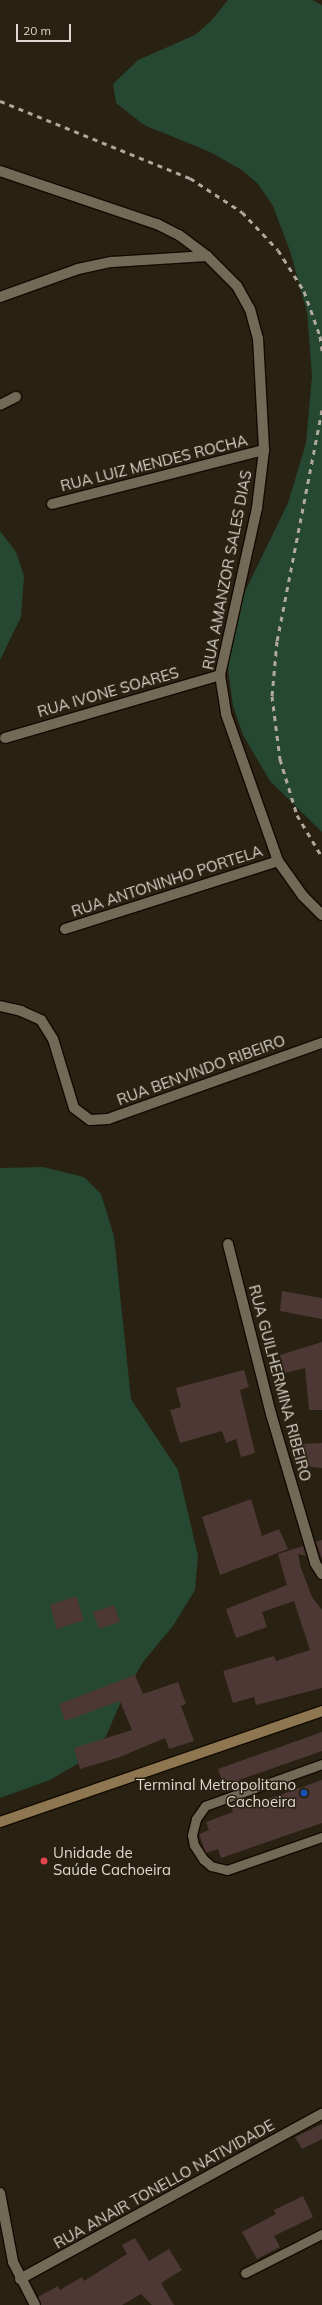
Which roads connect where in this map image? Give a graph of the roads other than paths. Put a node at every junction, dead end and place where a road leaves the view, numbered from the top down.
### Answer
1 (0, 171) edge
2 (207, 256) junction
3 (0, 297) edge
4 (16, 397) dead end
5 (0, 404) edge
6 (264, 450) junction
7 (52, 504) dead end
8 (220, 675) junction
9 (5, 738) dead end
10 (278, 861) junction
11 (322, 915) edge
12 (64, 929) dead end
13 (0, 1006) edge
14 (322, 1043) edge
15 (228, 1244) dead end
16 (322, 1574) edge
17 (322, 1711) edge
18 (322, 1764) edge
19 (0, 1822) edge
20 (322, 1837) edge
21 (322, 2114) edge
22 (0, 2193) edge
23 (322, 2234) edge
24 (245, 2273) dead end
25 (20, 2279) junction
26 (35, 2305) edge

1 - 2 street, RUA AMANZOR SALES DIAS
2 - 3 street
2 - 6 street, RUA AMANZOR SALES DIAS
4 - 5 street
6 - 7 street, RUA LUIZ MENDES ROCHA
6 - 8 street, RUA AMANZOR SALES DIAS
8 - 9 street, RUA IVONE SOARES
8 - 10 street, RUA AMANZOR SALES DIAS
10 - 11 street, RUA AMANZOR SALES DIAS
10 - 12 street, RUA ANTONINHO PORTELA
13 - 14 street, RUA BENVINDO RIBEIRO
15 - 16 street, RUA GUILHERMINA RIBEIRO
17 - 19 main road
18 - 20 lane
21 - 25 street, RUA ANAIR TONELLO NATIVIDADE
22 - 25 street
23 - 24 lane
25 - 26 street

